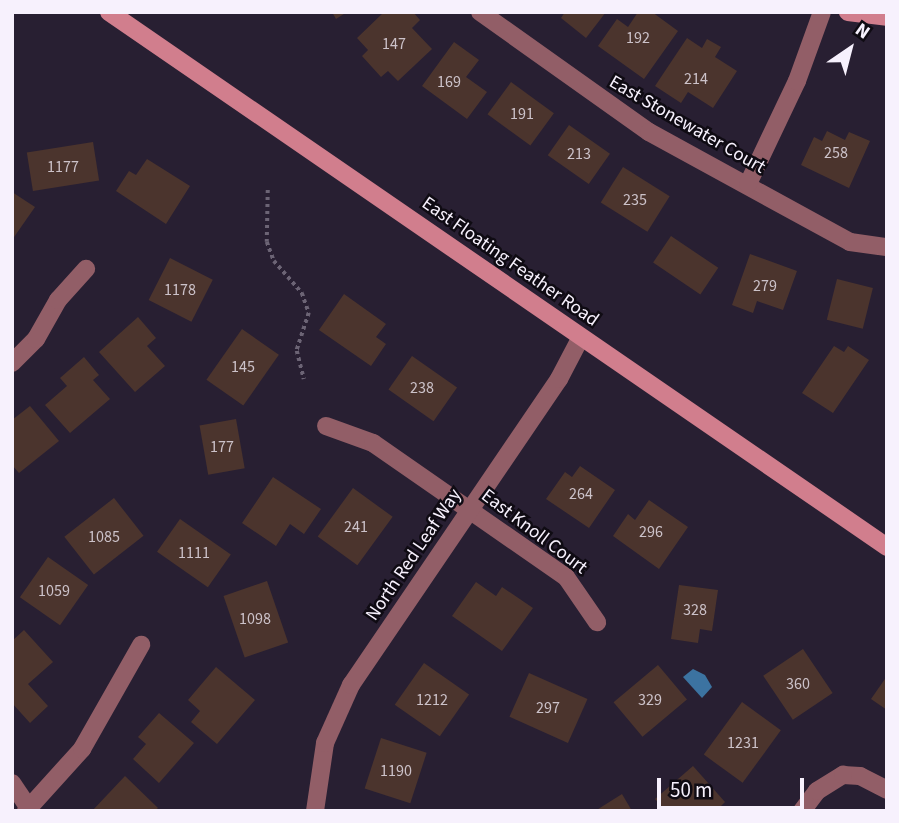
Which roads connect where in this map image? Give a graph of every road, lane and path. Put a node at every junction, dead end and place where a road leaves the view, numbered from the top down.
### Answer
1 (109, 12) edge
2 (481, 12) edge
3 (822, 12) edge
4 (848, 12) edge
5 (887, 17) edge
6 (748, 184) junction
7 (268, 190) dead end
8 (887, 247) edge
9 (86, 269) dead end
10 (581, 337) junction
11 (12, 363) edge
12 (304, 379) dead end
13 (326, 426) dead end
14 (469, 509) junction
15 (887, 547) edge
16 (597, 622) dead end
17 (141, 645) dead end
18 (12, 783) edge
19 (887, 790) edge
20 (28, 810) edge
21 (315, 811) edge
22 (802, 811) edge

1 - 10 main road, East Floating Feather Road
2 - 6 street, East Stonewater Court
3 - 6 street
4 - 5 main road
6 - 8 street, East Stonewater Court
7 - 12 path
9 - 11 street
10 - 14 street, North Red Leaf Way
10 - 15 main road, East Floating Feather Road
13 - 14 street, East Knoll Court
14 - 16 street, East Knoll Court
14 - 21 street, North Red Leaf Way
17 - 20 street
18 - 20 street
19 - 22 street

